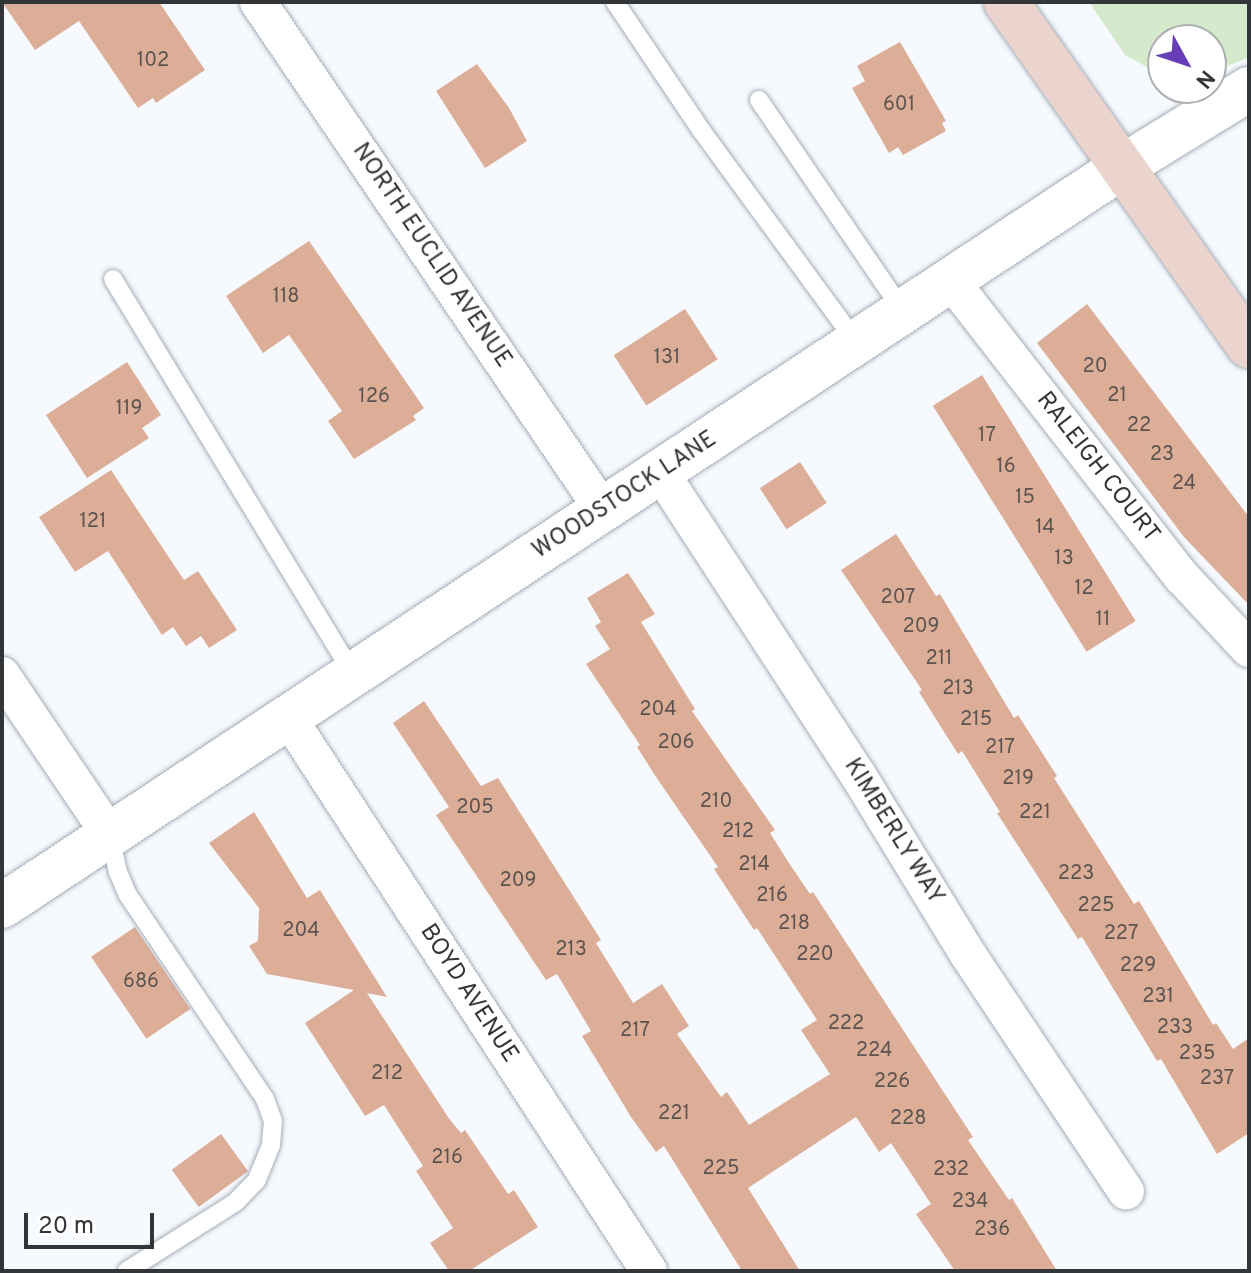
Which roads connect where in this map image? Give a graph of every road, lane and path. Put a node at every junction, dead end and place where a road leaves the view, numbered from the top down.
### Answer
1 (258, 2) edge
2 (615, 2) edge
3 (1006, 2) edge
4 (1249, 89) edge
5 (759, 100) dead end
6 (1122, 167) junction
7 (113, 279) dead end
8 (952, 282) junction
9 (904, 313) junction
10 (858, 344) junction
11 (1249, 346) edge
12 (661, 473) junction
13 (603, 510) junction
14 (1249, 649) edge
15 (353, 673) junction
16 (2, 675) edge
17 (288, 717) junction
18 (110, 835) junction
19 (2, 906) edge
20 (1126, 1191) dead end
21 (127, 1271) edge
22 (649, 1271) edge

1 - 13 street, NORTH EUCLID AVENUE
2 - 10 lane
3 - 6 main road
4 - 6 street, WOODSTOCK LANE
5 - 9 lane
6 - 8 street, WOODSTOCK LANE
6 - 11 main road
7 - 15 lane
8 - 9 street, WOODSTOCK LANE
8 - 14 street, RALEIGH COURT
9 - 10 street, WOODSTOCK LANE
10 - 12 street, WOODSTOCK LANE
12 - 13 street, WOODSTOCK LANE
12 - 20 street, KIMBERLY WAY
13 - 15 street, WOODSTOCK LANE
15 - 17 street, WOODSTOCK LANE
16 - 18 street
17 - 18 street, WOODSTOCK LANE
17 - 22 street, BOYD AVENUE
18 - 19 street, WOODSTOCK LANE
18 - 21 lane

